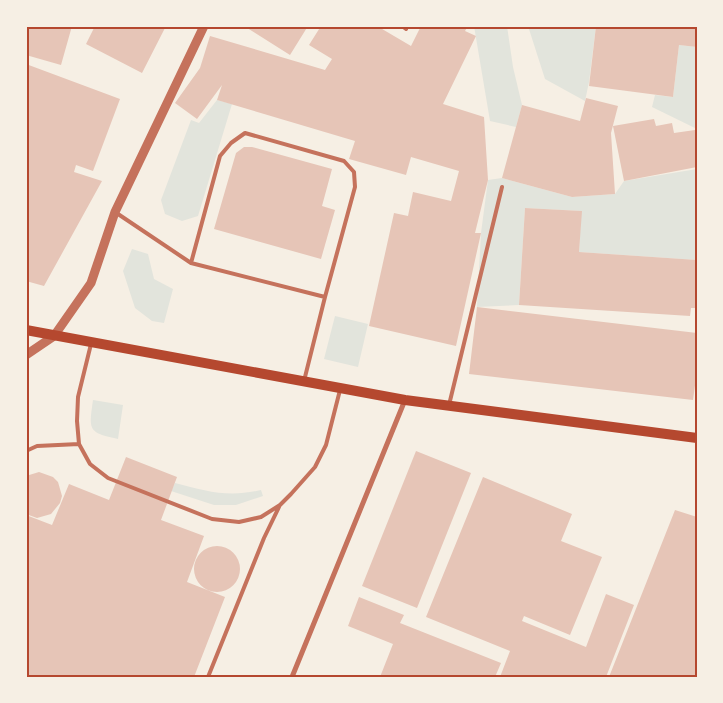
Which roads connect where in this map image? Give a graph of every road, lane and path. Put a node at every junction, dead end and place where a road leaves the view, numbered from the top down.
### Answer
1 (204, 26) edge
2 (502, 187) dead end
3 (115, 212) junction
4 (191, 263) junction
5 (326, 297) junction
6 (26, 330) edge
7 (54, 336) junction
8 (91, 343) junction
9 (26, 355) edge
10 (304, 381) junction
11 (341, 388) junction
12 (405, 400) junction
13 (449, 405) junction
14 (697, 438) edge
15 (78, 444) junction
16 (26, 451) edge
17 (280, 504) junction
18 (208, 677) edge
19 (292, 677) edge

1 - 3 street
2 - 13 lane
3 - 4 lane
3 - 7 street
4 - 5 lane
4 - 5 lane
5 - 10 lane
6 - 7 main road
7 - 8 main road
7 - 9 street
8 - 10 main road
8 - 15 lane
10 - 11 main road
11 - 12 main road
11 - 17 lane
12 - 13 main road
12 - 19 street
13 - 14 main road
15 - 16 lane
15 - 17 lane
17 - 18 lane

